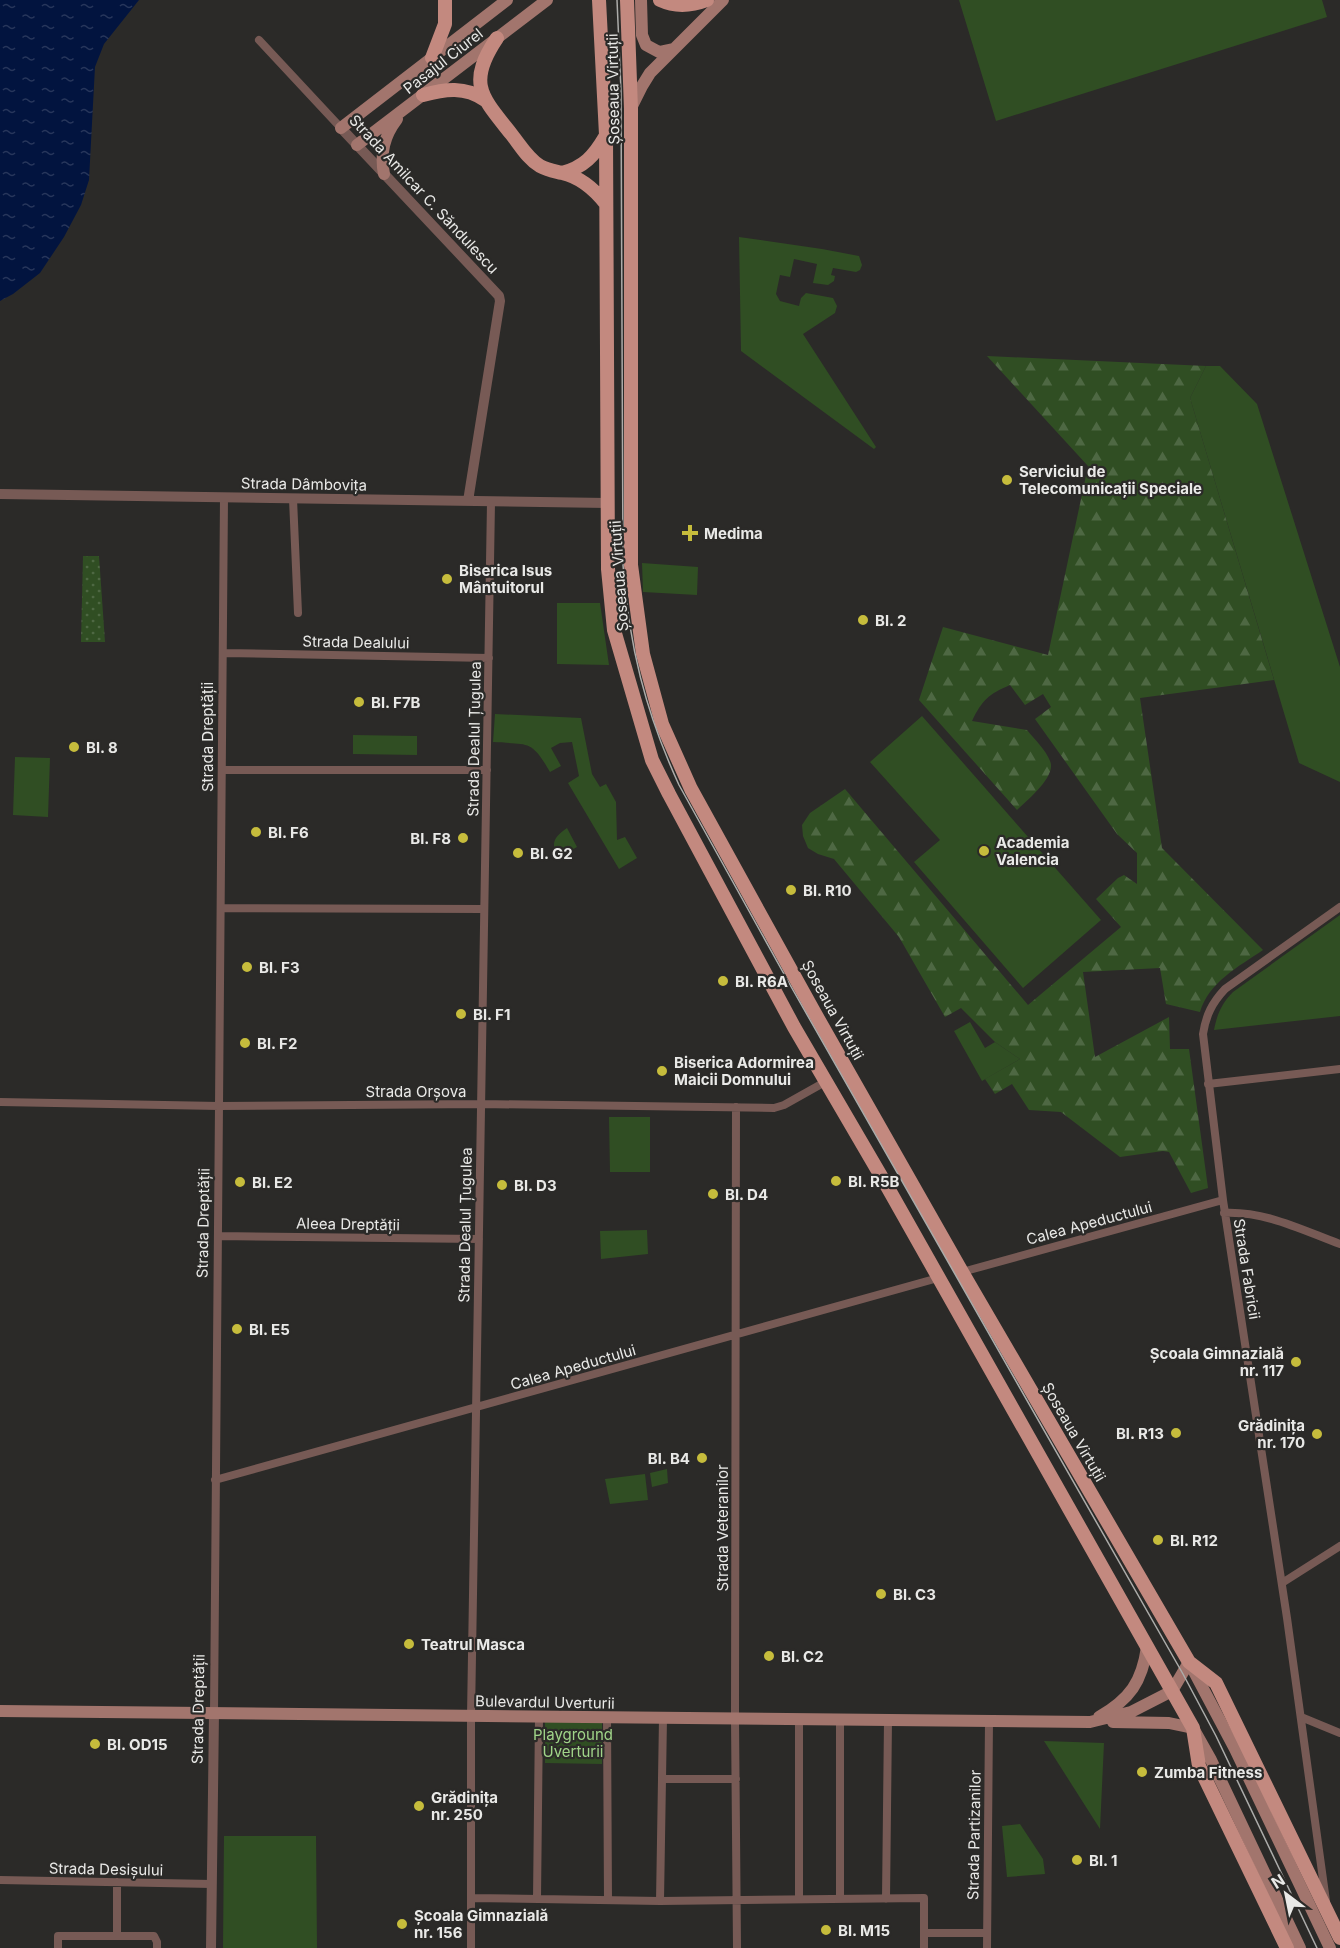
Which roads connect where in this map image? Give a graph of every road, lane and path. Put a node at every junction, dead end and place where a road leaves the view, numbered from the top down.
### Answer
1 (445, 0) edge
2 (507, 0) edge
3 (547, 0) edge
4 (599, 0) edge
5 (627, 0) edge
6 (641, 0) edge
7 (660, 0) edge
8 (707, 0) edge
9 (723, 0) edge
10 (497, 38) junction
11 (259, 40) dead end
12 (676, 47) junction
13 (432, 58) junction
14 (423, 95) junction
15 (485, 100) junction
16 (408, 106) junction
17 (631, 109) junction
18 (341, 128) junction
19 (606, 135) junction
20 (357, 145) junction
21 (562, 173) junction
22 (384, 174) junction
23 (606, 204) junction
24 (0, 495) edge
25 (224, 498) junction
26 (293, 499) junction
27 (468, 501) junction
28 (491, 502) junction
29 (607, 503) junction
30 (298, 613) dead end
31 (223, 653) junction
32 (489, 658) junction
33 (222, 770) junction
34 (487, 770) junction
35 (1340, 907) edge
36 (221, 908) junction
37 (484, 909) junction
38 (1340, 1069) edge
39 (825, 1082) junction
40 (1208, 1084) junction
41 (0, 1102) edge
42 (481, 1104) junction
43 (219, 1106) junction
44 (736, 1107) junction
45 (1223, 1200) junction
46 (1224, 1213) junction
47 (218, 1236) junction
48 (479, 1239) junction
49 (1340, 1244) edge
50 (962, 1272) junction
51 (938, 1278) junction
52 (736, 1335) junction
53 (476, 1408) junction
54 (215, 1480) junction
55 (1340, 1546) edge
56 (1282, 1583) junction
57 (1147, 1647) junction
58 (1189, 1662) junction
59 (1172, 1691) junction
60 (0, 1711) edge
61 (214, 1713) junction
62 (471, 1716) junction
63 (539, 1717) junction
64 (1301, 1717) junction
65 (608, 1718) junction
66 (663, 1718) junction
67 (735, 1719) junction
68 (799, 1719) junction
69 (840, 1720) junction
70 (888, 1720) junction
71 (989, 1721) junction
72 (1090, 1722) junction
73 (1193, 1728) junction
74 (1340, 1733) edge
75 (662, 1779) junction
76 (736, 1779) junction
77 (0, 1880) edge
78 (117, 1882) junction
79 (212, 1884) junction
80 (471, 1898) junction
81 (537, 1899) junction
82 (737, 1899) junction
83 (799, 1899) junction
84 (840, 1899) junction
85 (886, 1899) junction
86 (608, 1900) junction
87 (660, 1901) junction
88 (1328, 1913) junction
89 (924, 1933) junction
90 (987, 1933) junction
91 (117, 1936) junction
92 (1340, 1938) edge
93 (58, 1948) edge
94 (157, 1948) edge
95 (212, 1948) edge
96 (471, 1948) edge
97 (738, 1948) edge
98 (924, 1948) edge
99 (987, 1948) edge
100 (1287, 1948) edge
101 (1300, 1948) edge
102 (1330, 1948) edge

1 - 13 main road
2 - 13 main road, Pasajul Ciurel
3 - 10 main road, Pasajul Ciurel
4 - 19 main road, Șoseaua Virtuții
5 - 17 main road, Șoseaua Virtuții
6 - 12 main road
7 - 8 main road
9 - 12 main road
10 - 14 main road, Pasajul Ciurel
10 - 15 main road
11 - 18 street, Strada Amilcar C. Săndulescu
12 - 17 main road
13 - 18 main road, Pasajul Ciurel
14 - 15 main road
14 - 16 main road, Pasajul Ciurel
15 - 21 main road
16 - 20 main road, Pasajul Ciurel
16 - 22 main road
17 - 50 main road, Șoseaua Virtuții
18 - 20 street, Strada Amilcar C. Săndulescu
19 - 21 main road
19 - 23 main road, Șoseaua Virtuții
20 - 22 street, Strada Amilcar C. Săndulescu
21 - 23 main road
22 - 27 street, Strada Amilcar C. Săndulescu
23 - 29 main road, Șoseaua Virtuții
24 - 25 street, Strada Dâmbovița
25 - 26 street, Strada Dâmbovița
25 - 31 street, Strada Dreptății
26 - 27 street, Strada Dâmbovița
26 - 30 street
27 - 28 street, Strada Dâmbovița
28 - 29 street, Strada Dâmbovița
28 - 32 street, Strada Dealul Țugulea
29 - 39 main road, Șoseaua Virtuții
31 - 32 street, Strada Dealului
31 - 33 street, Strada Dreptății
32 - 34 street, Strada Dealul Țugulea
33 - 34 street
33 - 36 street, Strada Dreptății
34 - 37 street, Strada Dealul Țugulea
35 - 40 street, Strada Fabricii
36 - 37 street
36 - 43 street, Strada Dreptății
37 - 42 street, Strada Dealul Țugulea
38 - 40 street
39 - 44 street, Strada Orșova
39 - 51 main road, Șoseaua Virtuții
40 - 45 street, Strada Fabricii
41 - 43 street, Strada Orșova
42 - 43 street, Strada Orșova
42 - 44 street, Strada Orșova
42 - 48 street, Strada Dealul Țugulea
43 - 47 street, Strada Dreptății
44 - 52 street, Strada Veteranilor
45 - 46 street, Strada Fabricii
45 - 50 street, Calea Apeductului
46 - 49 street
46 - 56 street, Strada Fabricii
47 - 48 street, Aleea Dreptății
47 - 54 street, Strada Dreptății
48 - 53 street, Strada Dealul Țugulea
50 - 58 main road, Șoseaua Virtuții
51 - 52 street, Calea Apeductului
51 - 57 main road, Șoseaua Virtuții
52 - 53 street, Calea Apeductului
52 - 67 street, Strada Veteranilor
53 - 54 street, Calea Apeductului
53 - 62 street, Strada Dealul Țugulea
54 - 61 street, Strada Dreptății
55 - 56 street
56 - 64 street, Strada Fabricii
57 - 59 main road, Șoseaua Virtuții
57 - 72 main road
58 - 59 main road
58 - 88 main road, Șoseaua Virtuții
58 - 102 main road
59 - 72 main road, Bulevardul Uverturii
59 - 73 main road, Șoseaua Virtuții
60 - 61 main road, Bulevardul Uverturii
61 - 62 main road, Bulevardul Uverturii
61 - 79 street, Strada Dreptății
62 - 63 main road, Bulevardul Uverturii
62 - 80 street, Strada Dealul Țugulea
63 - 65 main road, Bulevardul Uverturii
63 - 81 street
64 - 74 street
64 - 88 street, Strada Fabricii
65 - 66 main road, Bulevardul Uverturii
65 - 86 street
66 - 67 main road, Bulevardul Uverturii
66 - 75 street
67 - 68 main road, Bulevardul Uverturii
67 - 76 street, Strada Veteranilor
68 - 69 main road, Bulevardul Uverturii
68 - 83 street
69 - 70 main road, Bulevardul Uverturii
69 - 84 street
70 - 71 main road, Bulevardul Uverturii
70 - 85 street
71 - 72 main road, Bulevardul Uverturii
71 - 90 street, Strada Partizanilor
72 - 73 main road
73 - 100 main road, Șoseaua Virtuții
73 - 101 main road
75 - 76 street
75 - 87 street
76 - 82 street, Strada Veteranilor
77 - 78 street, Strada Desișului
78 - 79 street, Strada Desișului
78 - 91 street
79 - 95 street, Strada Dreptății
80 - 81 street
80 - 96 street, Strada Dealul Țugulea
81 - 86 street
82 - 83 street
82 - 87 street
82 - 97 street, Strada Veteranilor
83 - 84 street
84 - 85 street
85 - 89 street
86 - 87 street
88 - 92 main road, Șoseaua Virtuții
89 - 90 street
89 - 98 street
90 - 99 street, Strada Partizanilor
91 - 93 street
91 - 94 street

